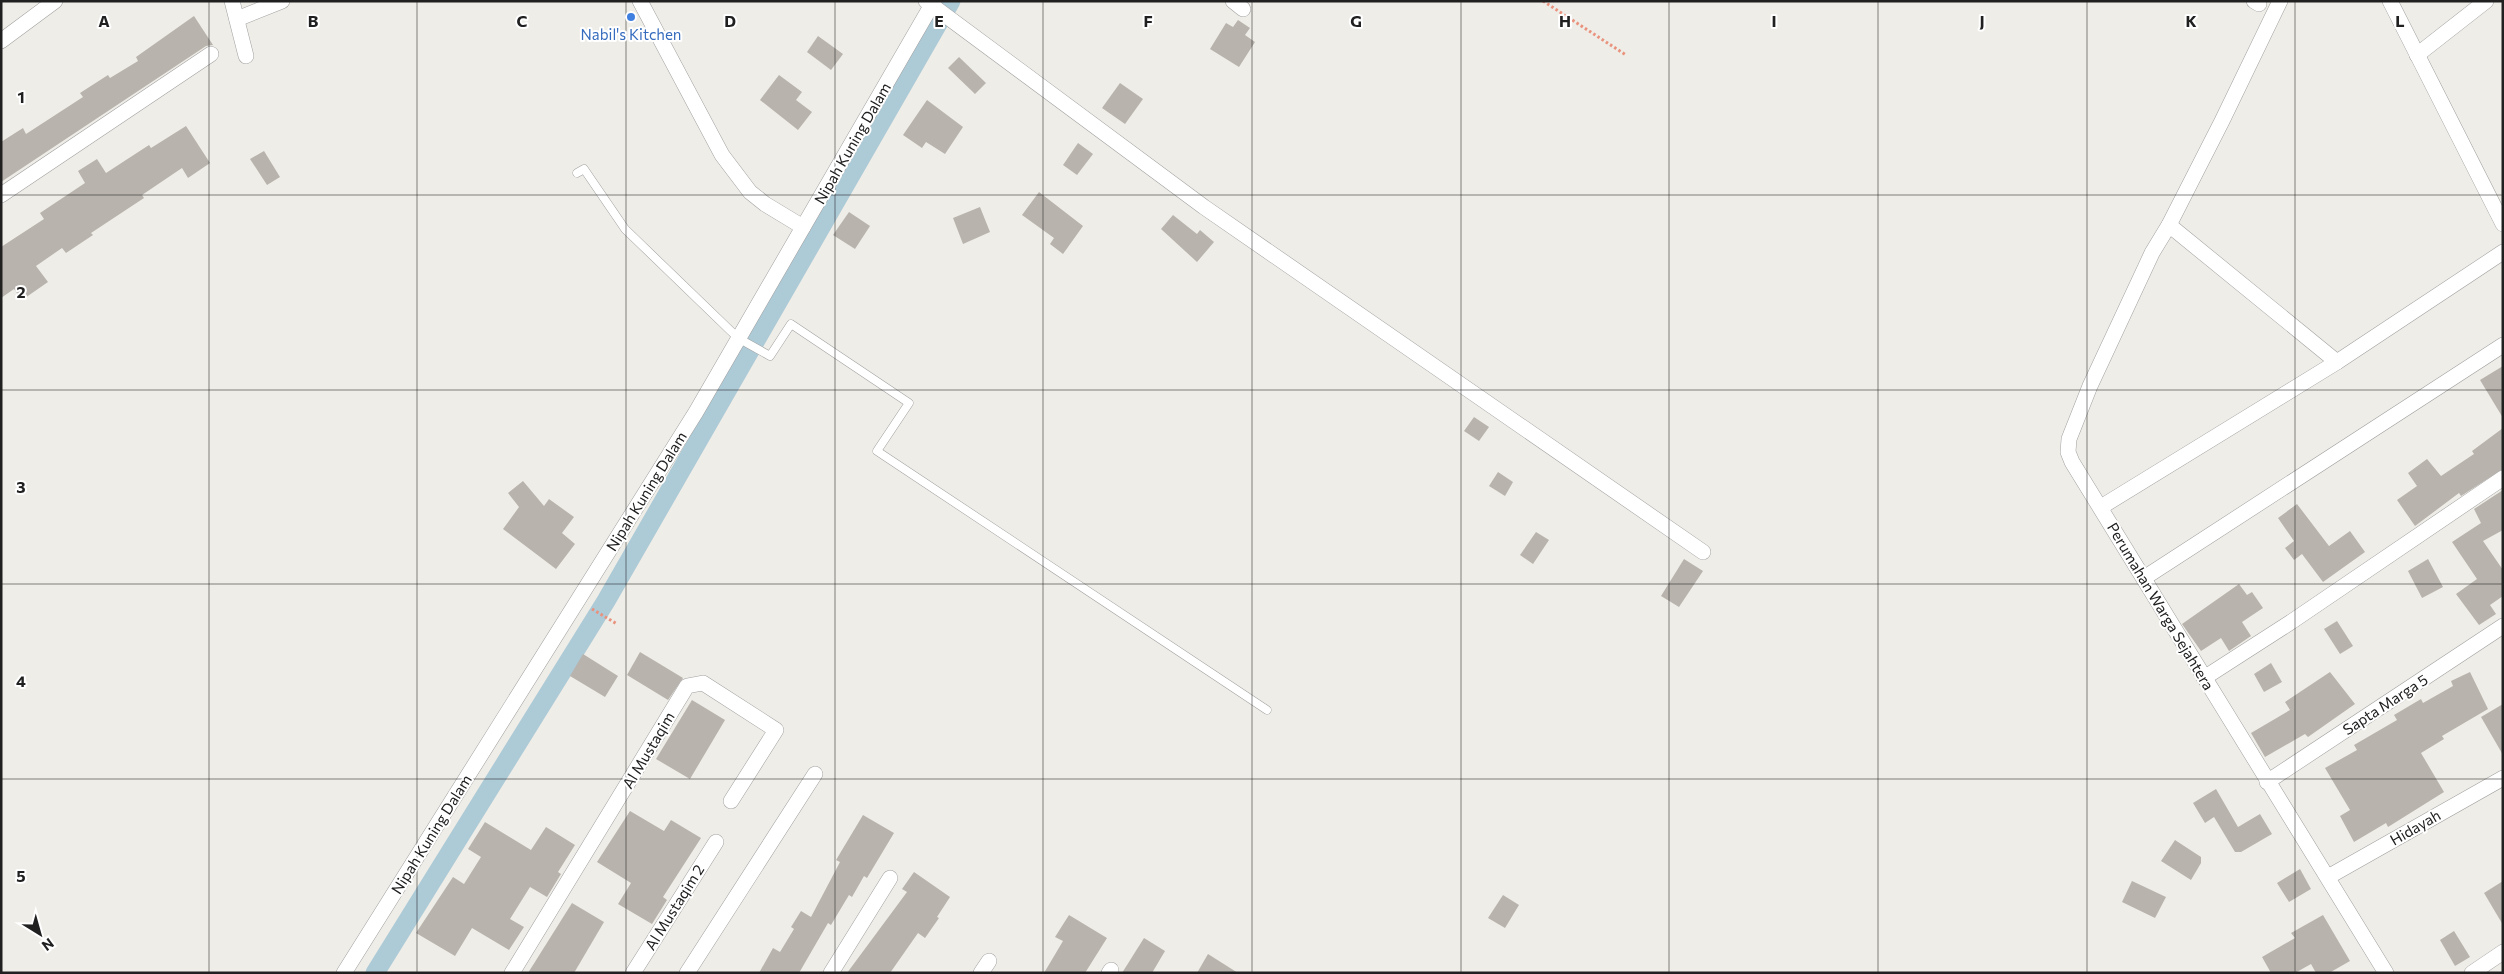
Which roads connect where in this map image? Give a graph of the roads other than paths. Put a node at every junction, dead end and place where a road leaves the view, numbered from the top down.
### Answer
1 (56, 1) edge
2 (232, 1) edge
3 (282, 1) edge
4 (640, 1) edge
5 (2280, 1) edge
6 (2390, 1) edge
7 (2486, 1) edge
8 (931, 4) edge
9 (237, 19) junction
10 (1, 41) edge
11 (211, 54) dead end
12 (2417, 55) junction
13 (246, 56) dead end
14 (577, 174) dead end
15 (1, 195) edge
16 (2503, 224) edge
17 (2169, 225) junction
18 (803, 228) junction
19 (2503, 252) edge
20 (741, 339) junction
21 (2503, 345) edge
22 (2337, 362) junction
23 (2503, 478) edge
24 (2101, 507) junction
25 (1703, 552) dead end
26 (2144, 578) junction
27 (2503, 626) edge
28 (2204, 678) junction
29 (1267, 710) dead end
30 (814, 774) dead end
31 (2503, 778) edge
32 (2267, 782) junction
33 (731, 801) dead end
34 (716, 842) dead end
35 (2328, 877) junction
36 (890, 878) dead end
37 (2503, 952) edge
38 (344, 973) edge
39 (512, 973) edge
40 (633, 973) edge
41 (687, 973) edge
42 (831, 973) edge
43 (2386, 973) edge
44 (2472, 973) edge

1 - 10 street
2 - 9 street
3 - 9 street
4 - 18 street
5 - 17 street, Perumahan Warga Sejahtera
6 - 12 street
7 - 12 street
8 - 18 street, Nipah Kuning Dalam
8 - 25 street
9 - 13 street
11 - 15 street
12 - 16 street
14 - 20 lane
17 - 22 street
17 - 24 street, Perumahan Warga Sejahtera
18 - 20 street, Nipah Kuning Dalam
19 - 22 street
20 - 29 lane
20 - 38 street, Nipah Kuning Dalam
21 - 26 street
22 - 24 street
23 - 28 street
24 - 26 street, Perumahan Warga Sejahtera
26 - 28 street, Perumahan Warga Sejahtera
27 - 32 street, Sapta Marga 5
28 - 32 street, Perumahan Warga Sejahtera
30 - 41 street
31 - 35 street, Hidayah
32 - 35 street, Perumahan Warga Sejahtera
33 - 39 street, Al Mustaqim
34 - 40 street, Al Mustaqim 2
35 - 43 street, Perumahan Warga Sejahtera
36 - 42 street
37 - 44 street

